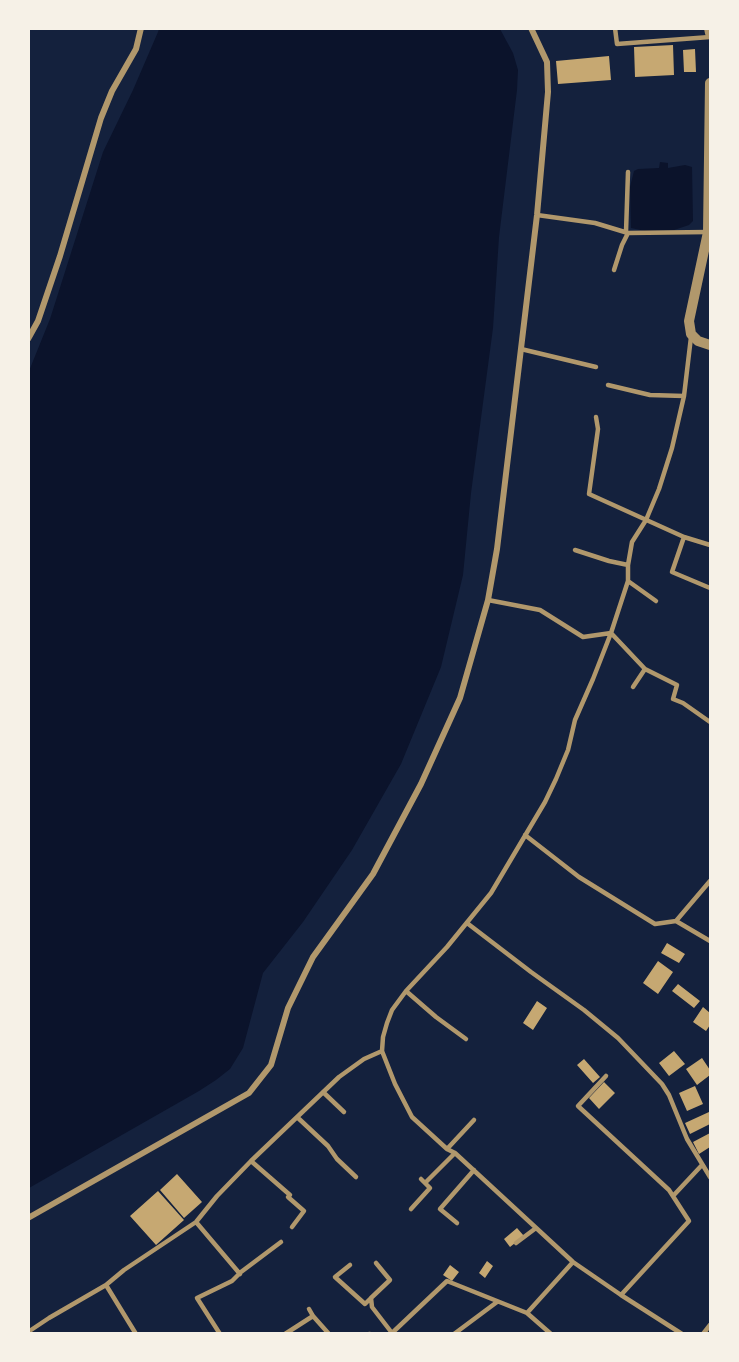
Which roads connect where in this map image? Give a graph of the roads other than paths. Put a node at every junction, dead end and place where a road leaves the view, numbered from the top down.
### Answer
1 (141, 28) edge
2 (531, 28) edge
3 (615, 28) edge
4 (709, 28) edge
5 (711, 35) edge
6 (711, 83) edge
7 (628, 172) dead end
8 (537, 215) junction
9 (709, 232) edge
10 (627, 233) junction
11 (614, 270) dead end
12 (691, 334) junction
13 (28, 339) edge
14 (711, 345) edge
15 (521, 349) junction
16 (596, 367) dead end
17 (609, 385) dead end
18 (684, 396) junction
19 (596, 417) dead end
20 (646, 520) junction
21 (684, 537) junction
22 (711, 545) edge
23 (574, 550) dead end
24 (628, 565) junction
25 (628, 581) junction
26 (711, 588) edge
27 (488, 600) junction
28 (656, 601) dead end
29 (611, 633) junction
30 (645, 669) junction
31 (633, 687) dead end
32 (711, 722) edge
33 (525, 835) junction
34 (711, 881) edge
35 (676, 921) junction
36 (467, 923) junction
37 (711, 941) edge
38 (406, 991) junction
39 (466, 1039) dead end
40 (382, 1051) junction
41 (606, 1076) dead end
42 (323, 1092) junction
43 (344, 1112) dead end
44 (297, 1117) junction
45 (474, 1120) dead end
46 (447, 1149) junction
47 (455, 1153) junction
48 (251, 1161) junction
49 (702, 1165) junction
50 (474, 1170) junction
51 (356, 1177) dead end
52 (710, 1177) edge
53 (673, 1196) junction
54 (411, 1209) dead end
55 (28, 1218) edge
56 (196, 1222) junction
57 (457, 1223) dead end
58 (292, 1227) dead end
59 (536, 1228) junction
60 (281, 1242) dead end
61 (516, 1243) dead end
62 (573, 1262) junction
63 (375, 1263) dead end
64 (350, 1264) dead end
65 (240, 1274) junction
66 (106, 1286) junction
67 (621, 1295) junction
68 (371, 1298) junction
69 (497, 1302) junction
70 (309, 1309) dead end
71 (526, 1313) junction
72 (313, 1316) junction
73 (711, 1325) edge
74 (28, 1332) edge
75 (461, 1332) edge
76 (392, 1333) edge
77 (136, 1334) edge
78 (220, 1334) edge
79 (285, 1334) edge
80 (329, 1334) edge
81 (454, 1334) edge
82 (551, 1334) edge
83 (682, 1334) edge
84 (704, 1334) edge

1 - 13 street
2 - 8 street
3 - 5 lane
4 - 5 street
6 - 9 street
7 - 10 lane
8 - 10 lane
8 - 15 street
9 - 10 lane
9 - 12 street
10 - 11 lane
12 - 14 street
12 - 18 lane
15 - 16 lane
15 - 27 street
17 - 18 lane
18 - 20 lane
19 - 20 lane
20 - 21 lane
20 - 24 lane
21 - 22 lane
21 - 26 lane
23 - 24 lane
24 - 25 lane
25 - 28 lane
25 - 29 lane
27 - 29 lane
27 - 55 street
29 - 30 lane
29 - 33 lane
30 - 31 lane
30 - 32 lane
33 - 35 lane
33 - 36 lane
34 - 35 lane
35 - 37 lane
36 - 38 lane
36 - 49 lane
38 - 39 lane
38 - 40 lane
40 - 42 lane
40 - 46 lane
41 - 53 lane
42 - 43 lane
42 - 44 lane
44 - 48 lane
44 - 51 lane
45 - 46 lane
46 - 47 lane
47 - 50 lane
47 - 54 lane
48 - 56 lane
48 - 58 lane
49 - 52 lane
49 - 53 lane
50 - 57 lane
50 - 59 lane
53 - 67 lane
56 - 65 lane
56 - 66 lane
59 - 61 lane
59 - 62 lane
60 - 65 lane
62 - 67 lane
62 - 71 lane
63 - 68 lane
64 - 68 lane
65 - 78 lane
66 - 74 lane
66 - 77 lane
67 - 83 lane
68 - 76 lane
69 - 71 lane
69 - 75 lane
69 - 76 lane
70 - 72 lane
71 - 82 lane
72 - 79 lane
72 - 80 lane
73 - 84 lane
75 - 81 lane

